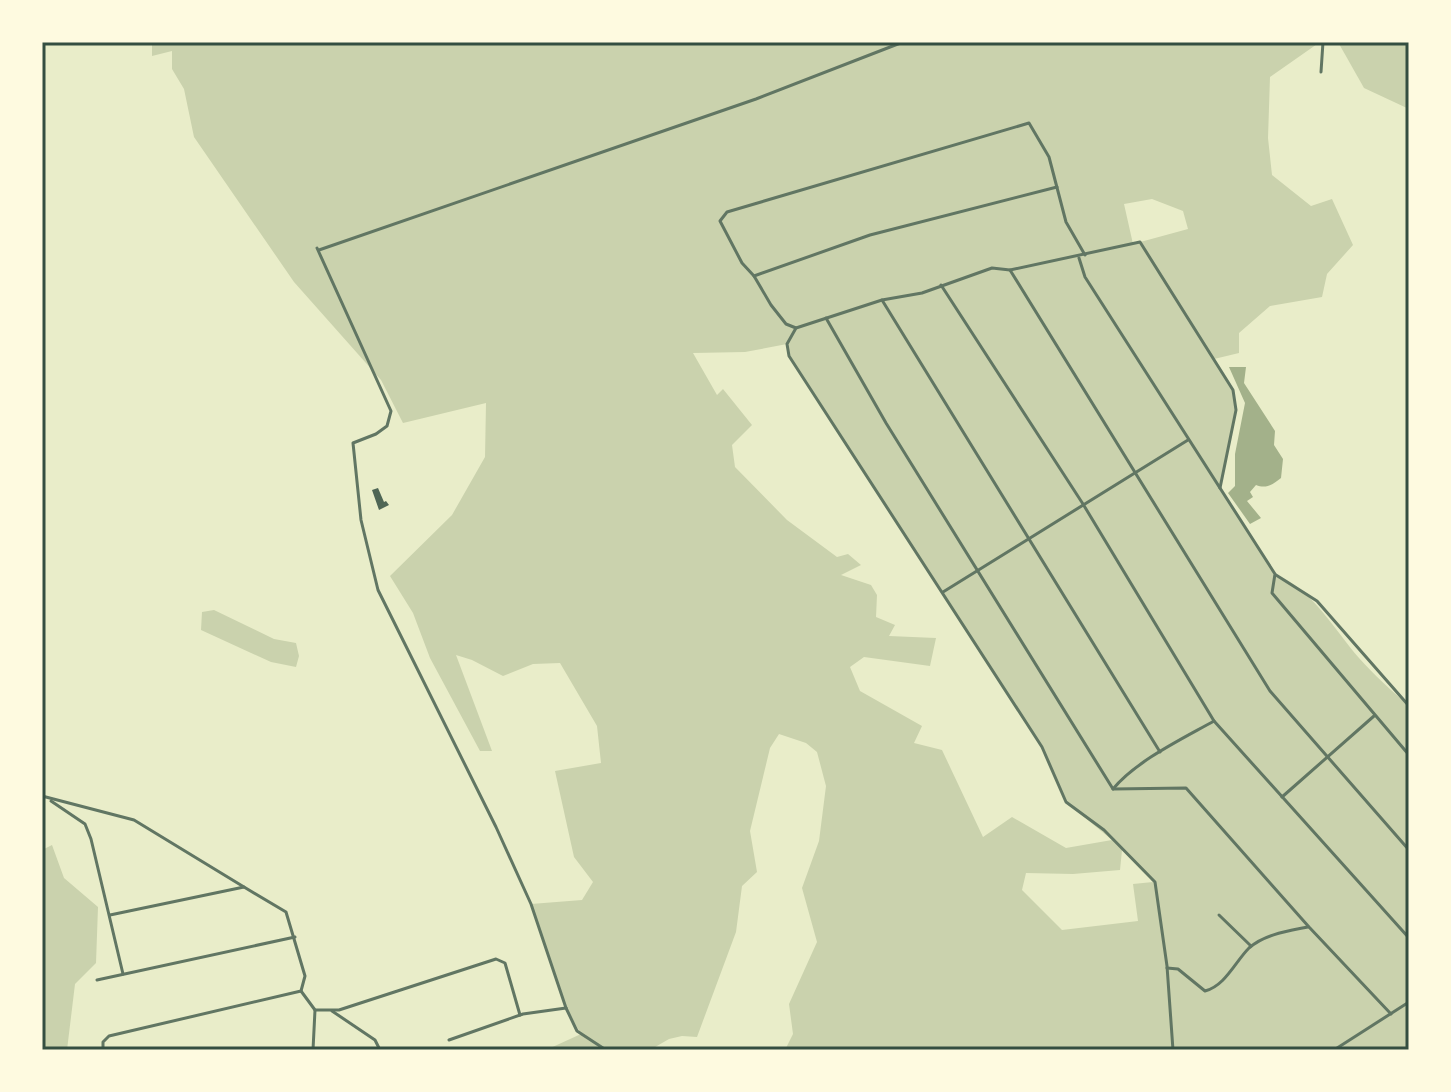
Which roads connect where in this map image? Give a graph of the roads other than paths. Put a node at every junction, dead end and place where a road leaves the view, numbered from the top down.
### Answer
1 (903, 42) edge
2 (995, 42) edge
3 (1005, 42) edge
4 (1323, 42) edge
5 (1321, 72) dead end
6 (1057, 187) junction
7 (1085, 255) junction
8 (1079, 256) junction
9 (1010, 270) junction
10 (754, 276) junction
11 (941, 285) junction
12 (882, 300) junction
13 (826, 318) junction
14 (796, 328) junction
15 (1189, 440) junction
16 (1135, 473) junction
17 (1220, 488) junction
18 (1083, 504) junction
19 (1028, 538) junction
20 (975, 570) junction
21 (1275, 574) junction
22 (943, 592) junction
23 (1409, 706) edge
24 (1374, 716) junction
25 (1214, 721) junction
26 (1160, 752) junction
27 (1409, 755) edge
28 (1328, 757) junction
29 (1113, 789) junction
30 (43, 796) edge
31 (1282, 797) junction
32 (1409, 850) edge
33 (244, 887) junction
34 (110, 915) junction
35 (1219, 915) dead end
36 (1309, 927) junction
37 (295, 937) junction
38 (1409, 938) edge
39 (1251, 946) junction
40 (1167, 968) junction
41 (123, 974) junction
42 (97, 980) dead end
43 (301, 990) junction
44 (1409, 1002) edge
45 (566, 1008) junction
46 (315, 1010) junction
47 (332, 1011) junction
48 (1391, 1014) junction
49 (520, 1015) junction
50 (449, 1040) dead end
51 (103, 1050) edge
52 (313, 1050) edge
53 (380, 1050) edge
54 (606, 1050) edge
55 (1173, 1050) edge
56 (1334, 1050) edge

1 - 45 street
2 - 3 street
4 - 5 street
6 - 7 street
6 - 10 street
6 - 10 street
7 - 8 street
7 - 17 street
8 - 9 street
8 - 15 street
9 - 11 street
9 - 16 street
10 - 14 street
11 - 12 street
11 - 18 street
12 - 13 street
12 - 19 street
13 - 14 street
13 - 20 street
14 - 22 street
15 - 16 street
15 - 17 street
16 - 18 street
16 - 28 street
17 - 21 street
18 - 19 street
18 - 25 street
19 - 20 street
19 - 26 street
20 - 22 street
20 - 29 street
21 - 23 street
21 - 24 street
22 - 40 street
24 - 27 street
24 - 28 street
25 - 26 street
25 - 31 street
26 - 29 street
28 - 31 street
28 - 32 street
29 - 36 street
30 - 33 street
30 - 34 street
31 - 38 street
33 - 34 street
33 - 37 street
34 - 41 street
35 - 39 street
36 - 39 street
36 - 48 street
37 - 41 street
37 - 43 street
39 - 40 street
40 - 55 street
41 - 42 street
43 - 46 street
43 - 51 street
44 - 48 street
45 - 49 street
45 - 54 street
46 - 47 street
46 - 52 street
47 - 49 street
47 - 53 street
48 - 56 street
49 - 50 street

